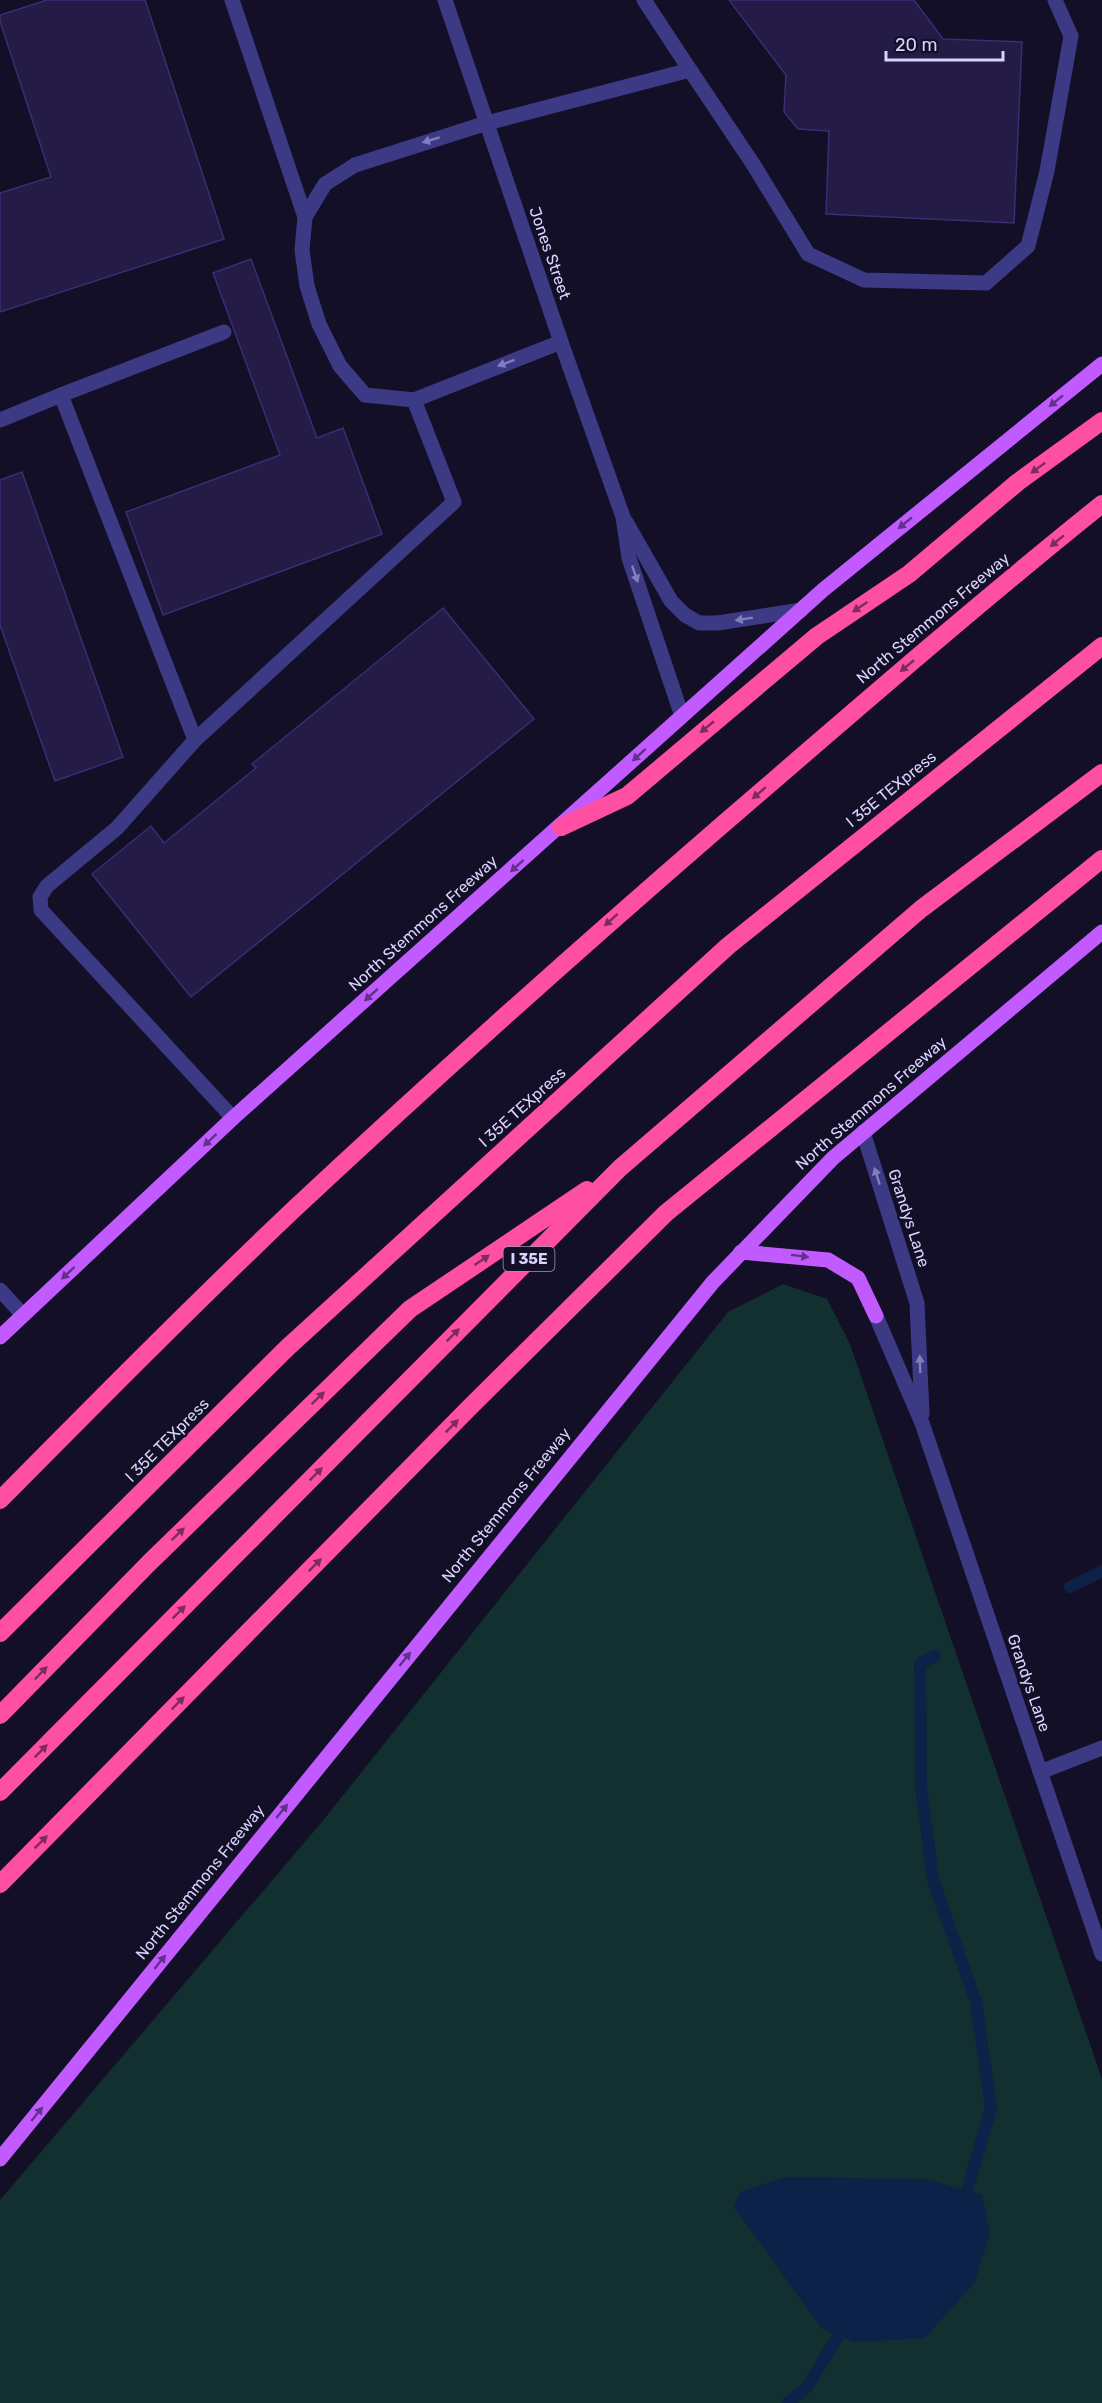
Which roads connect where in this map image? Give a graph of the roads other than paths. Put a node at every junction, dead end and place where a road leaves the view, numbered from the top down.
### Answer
1 (232, 0) edge
2 (445, 0) edge
3 (644, 0) edge
4 (1054, 0) edge
5 (690, 70) junction
6 (487, 123) junction
7 (305, 217) junction
8 (224, 332) dead end
9 (561, 342) junction
10 (1102, 364) edge
11 (61, 395) junction
12 (414, 400) junction
13 (0, 420) edge
14 (1102, 421) edge
15 (1102, 504) edge
16 (623, 517) junction
17 (801, 610) junction
18 (1102, 646) edge
19 (682, 716) junction
20 (195, 740) junction
21 (1102, 773) edge
22 (561, 827) junction
23 (1102, 859) edge
24 (1102, 932) edge
25 (233, 1118) junction
26 (863, 1132) junction
27 (620, 1168) junction
28 (741, 1252) junction
29 (0, 1290) edge
30 (23, 1315) junction
31 (876, 1316) joint
32 (0, 1337) edge
33 (922, 1423) junction
34 (0, 1500) edge
35 (0, 1633) edge
36 (0, 1715) edge
37 (1102, 1748) edge
38 (1040, 1772) junction
39 (0, 1792) edge
40 (0, 1884) edge
41 (1102, 1954) edge
42 (0, 2159) edge

1 - 7 street
2 - 6 street, Jones Street
3 - 5 street
4 - 5 street
5 - 6 street
6 -> 7 street
6 - 9 street, Jones Street
7 - 12 street
8 - 11 street
9 -> 12 street
9 - 16 street, Jones Street
10 -> 17 main road, North Stemmons Freeway
11 - 13 street
11 - 20 street
12 - 20 street
14 -> 22 highway
15 -> 34 highway, North Stemmons Freeway
17 -> 16 street, Jones Street
16 -> 19 street, Jones Street
17 - 19 main road, North Stemmons Freeway
18 - 35 highway, I 35E TEXpress
19 -> 22 main road, North Stemmons Freeway
20 - 25 street
21 - 27 highway, I 35E
22 -> 25 main road, North Stemmons Freeway
40 -> 23 highway
24 - 26 main road, North Stemmons Freeway
25 -> 30 main road, North Stemmons Freeway
26 - 28 main road, North Stemmons Freeway
33 -> 26 street, Grandys Lane
36 -> 27 highway
39 -> 27 highway, I 35E
28 -> 31 main road
42 -> 28 main road, North Stemmons Freeway
29 - 30 street
30 - 32 main road, North Stemmons Freeway
31 - 33 street, Grandys Lane
33 - 38 street, Grandys Lane
37 - 38 street
38 - 41 street, Grandys Lane

